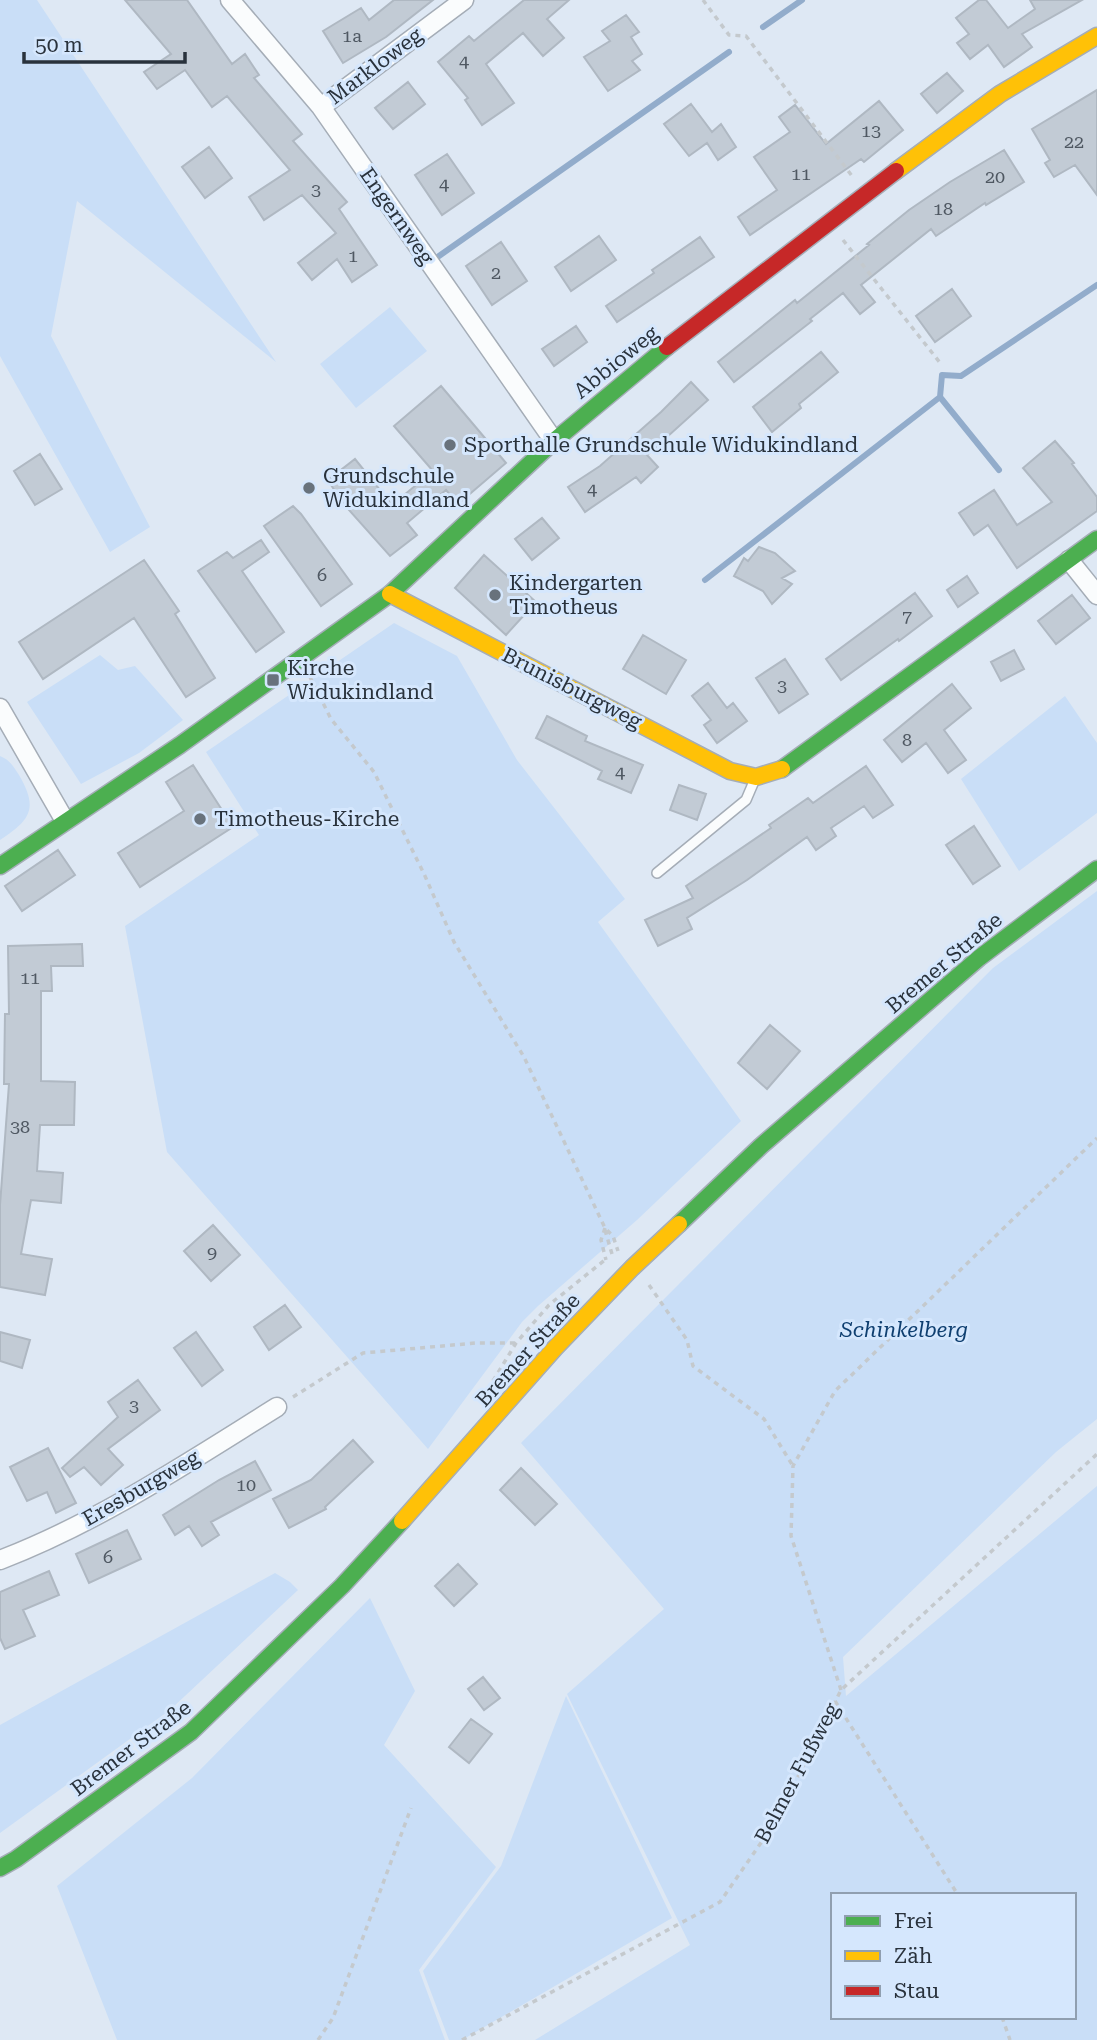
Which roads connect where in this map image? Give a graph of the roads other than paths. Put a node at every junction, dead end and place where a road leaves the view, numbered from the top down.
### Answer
1 (230, 0) edge
2 (464, 0) edge
3 (1097, 36) edge
4 (321, 107) junction
5 (554, 440) junction
6 (1097, 539) edge
7 (1069, 560) junction
8 (390, 594) junction
9 (1097, 595) edge
10 (0, 708) edge
11 (6, 732) edge
12 (756, 777) junction
13 (65, 821) junction
14 (0, 866) edge
15 (1097, 869) edge
16 (657, 873) dead end
17 (277, 1407) road end
18 (0, 1560) edge
19 (0, 1868) edge

1 - 4 street, Engernweg
2 - 4 street, Markloweg
3 - 5 street, Abbioweg
4 - 5 street, Engernweg
5 - 8 street, Abbioweg
6 - 7 street
7 - 9 street
7 - 12 street
8 - 12 street, Brunisburgweg
8 - 13 street, Abbioweg
10 - 11 street
11 - 13 street
12 - 16 lane
13 - 14 street, Abbioweg
15 - 19 street, Bremer Straße
17 - 18 street, Eresburgweg

